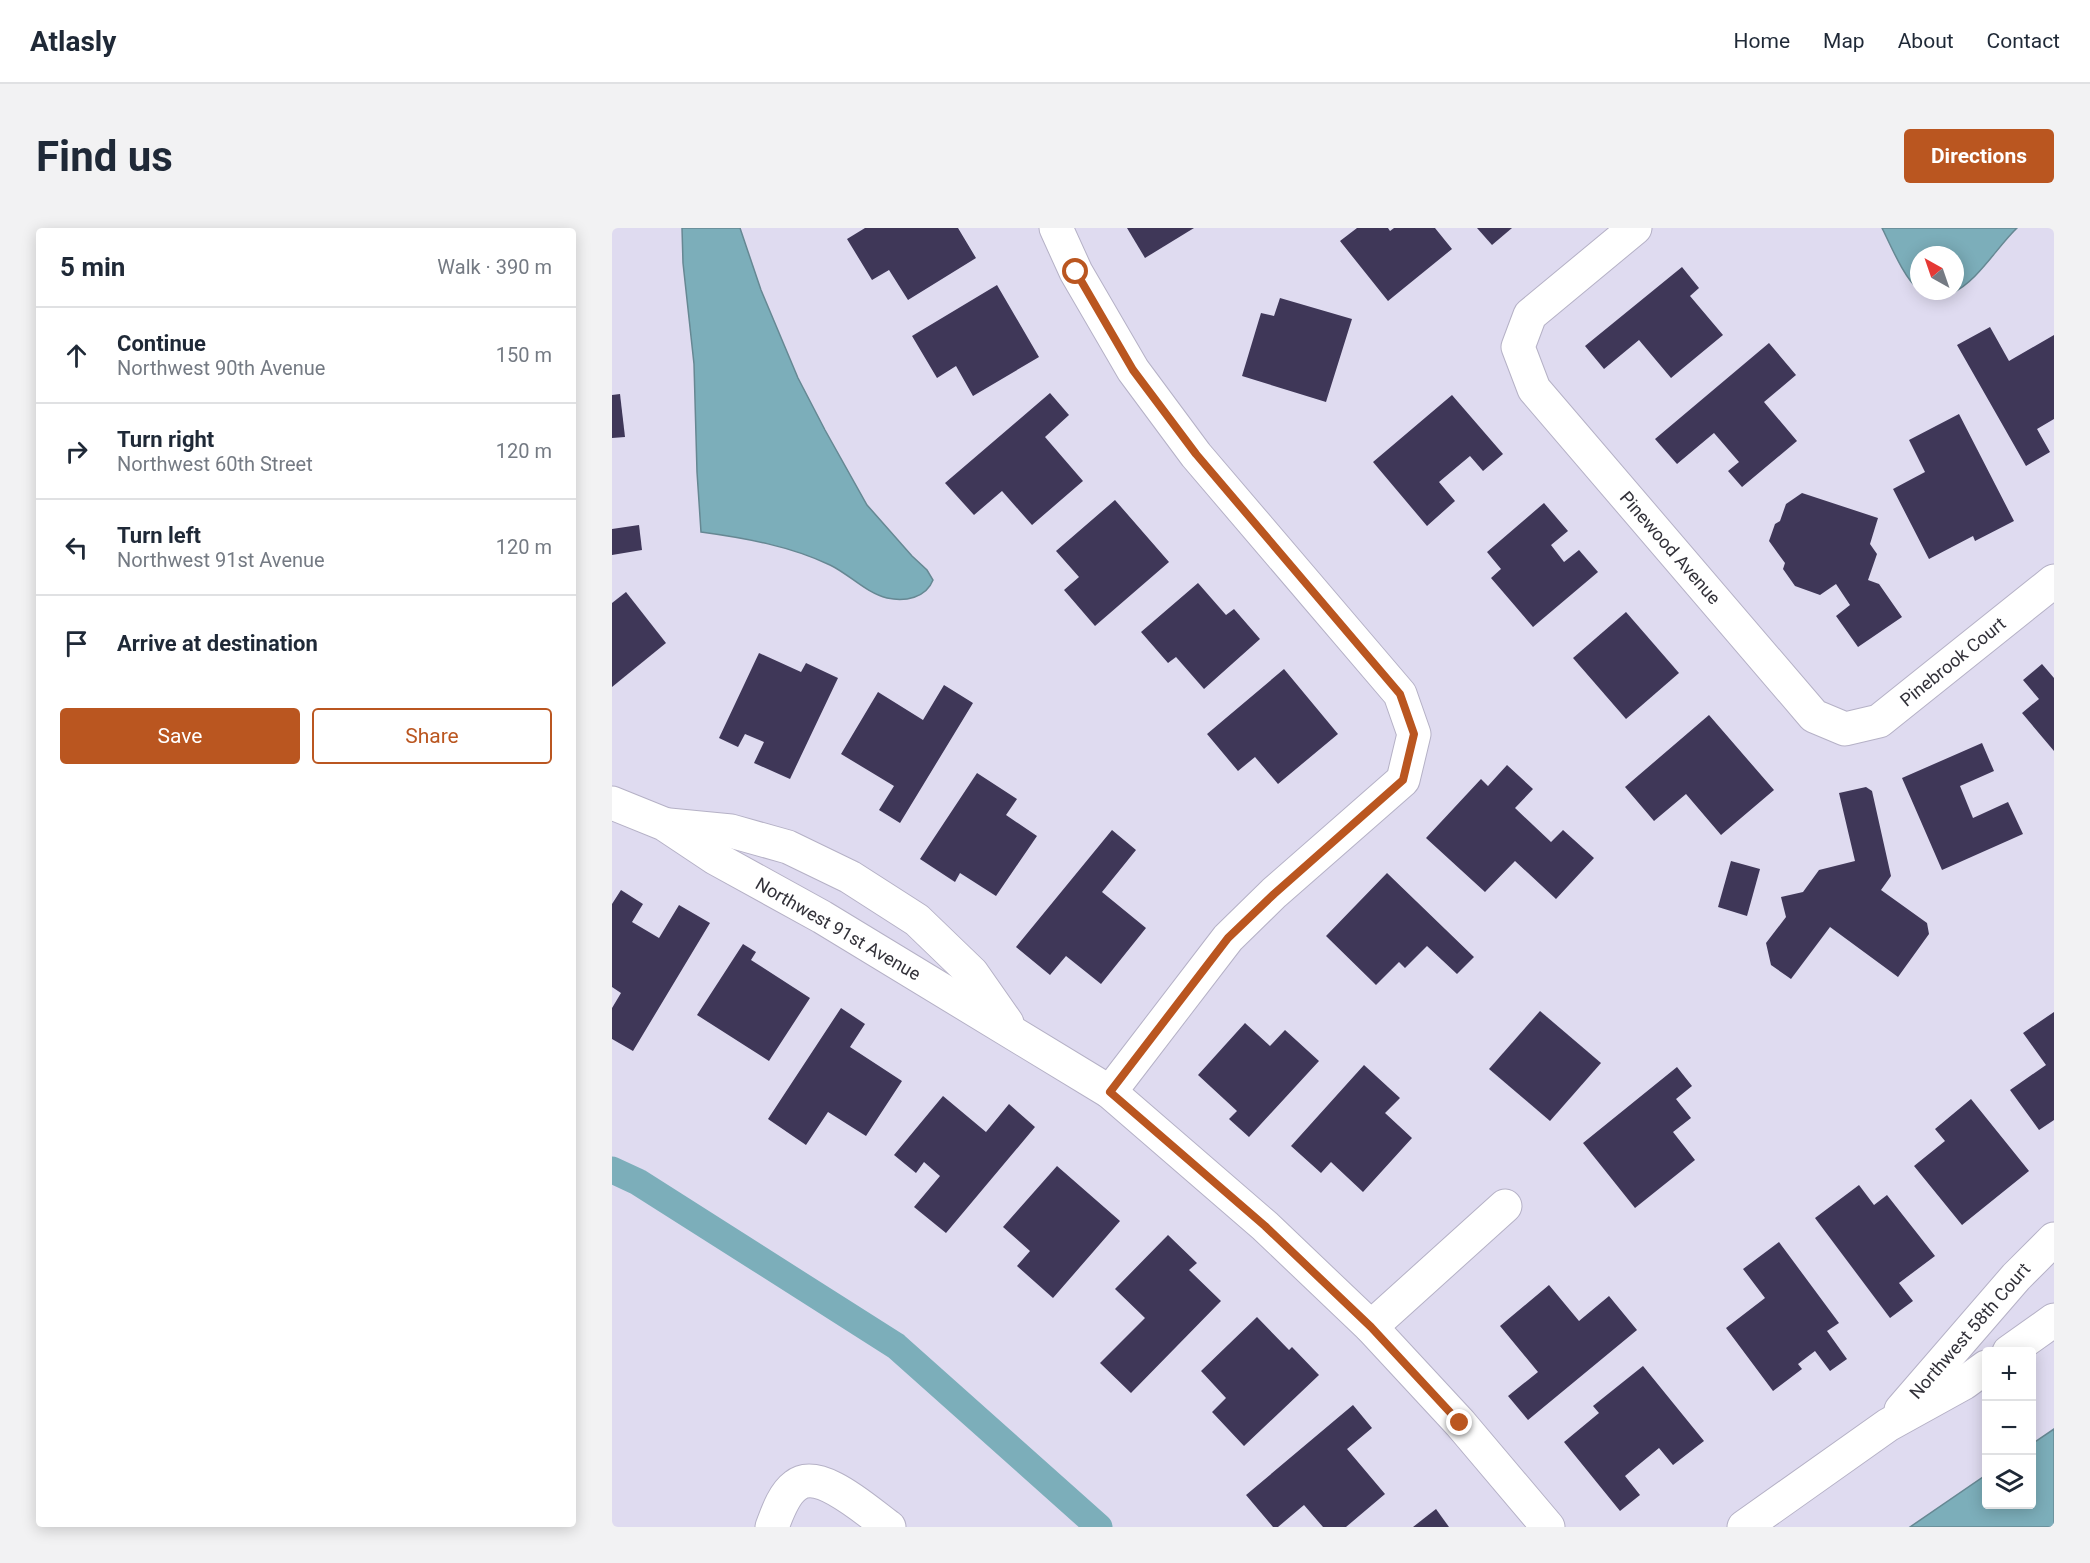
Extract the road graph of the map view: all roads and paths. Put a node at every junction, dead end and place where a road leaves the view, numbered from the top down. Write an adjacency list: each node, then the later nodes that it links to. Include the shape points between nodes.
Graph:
1 (1056, 228): 8 (street, via 1076,272 1133,370 1196,454 1400,694 1414,734 1403,780 1228,938)
2 (1635, 228): 4 (street, Pinewood Avenue, via 1530,315 1518,347 1534,388 1814,716)
3 (2054, 581): 4 (street, Pinebrook Court, via 1880,721)
4 (1845, 729)
5 (612, 803): 6 (street, Northwest 91st Avenue)
6 (664, 824): 7 (street, Northwest 91st Avenue, via 715,858 822,917); 7 (street, Northwest 91st Avenue, via 731,831 788,847 850,877 917,920 972,973)
7 (1013, 1032): 8 (street, Northwest 91st Avenue)
8 (1110, 1092): 12 (street, Northwest 91st Avenue, via 1265,1226)
9 (1505, 1206): 12 (street)
10 (2054, 1239): 15 (street, Northwest 58th Court, via 2016,1277)
11 (2054, 1320): 13 (street)
12 (1371, 1327): 18 (street, Northwest 91st Avenue, via 1460,1423)
13 (2016, 1347)
14 (1982, 1370): 15 (street, Northwest 58th Court)
15 (1888, 1425): 19 (street, Northwest 58th Court)
16 (874, 1522): 17 (street, via 831,1486 810,1480 795,1485 782,1502)
17 (772, 1527)
18 (1548, 1527)
19 (1744, 1527)

